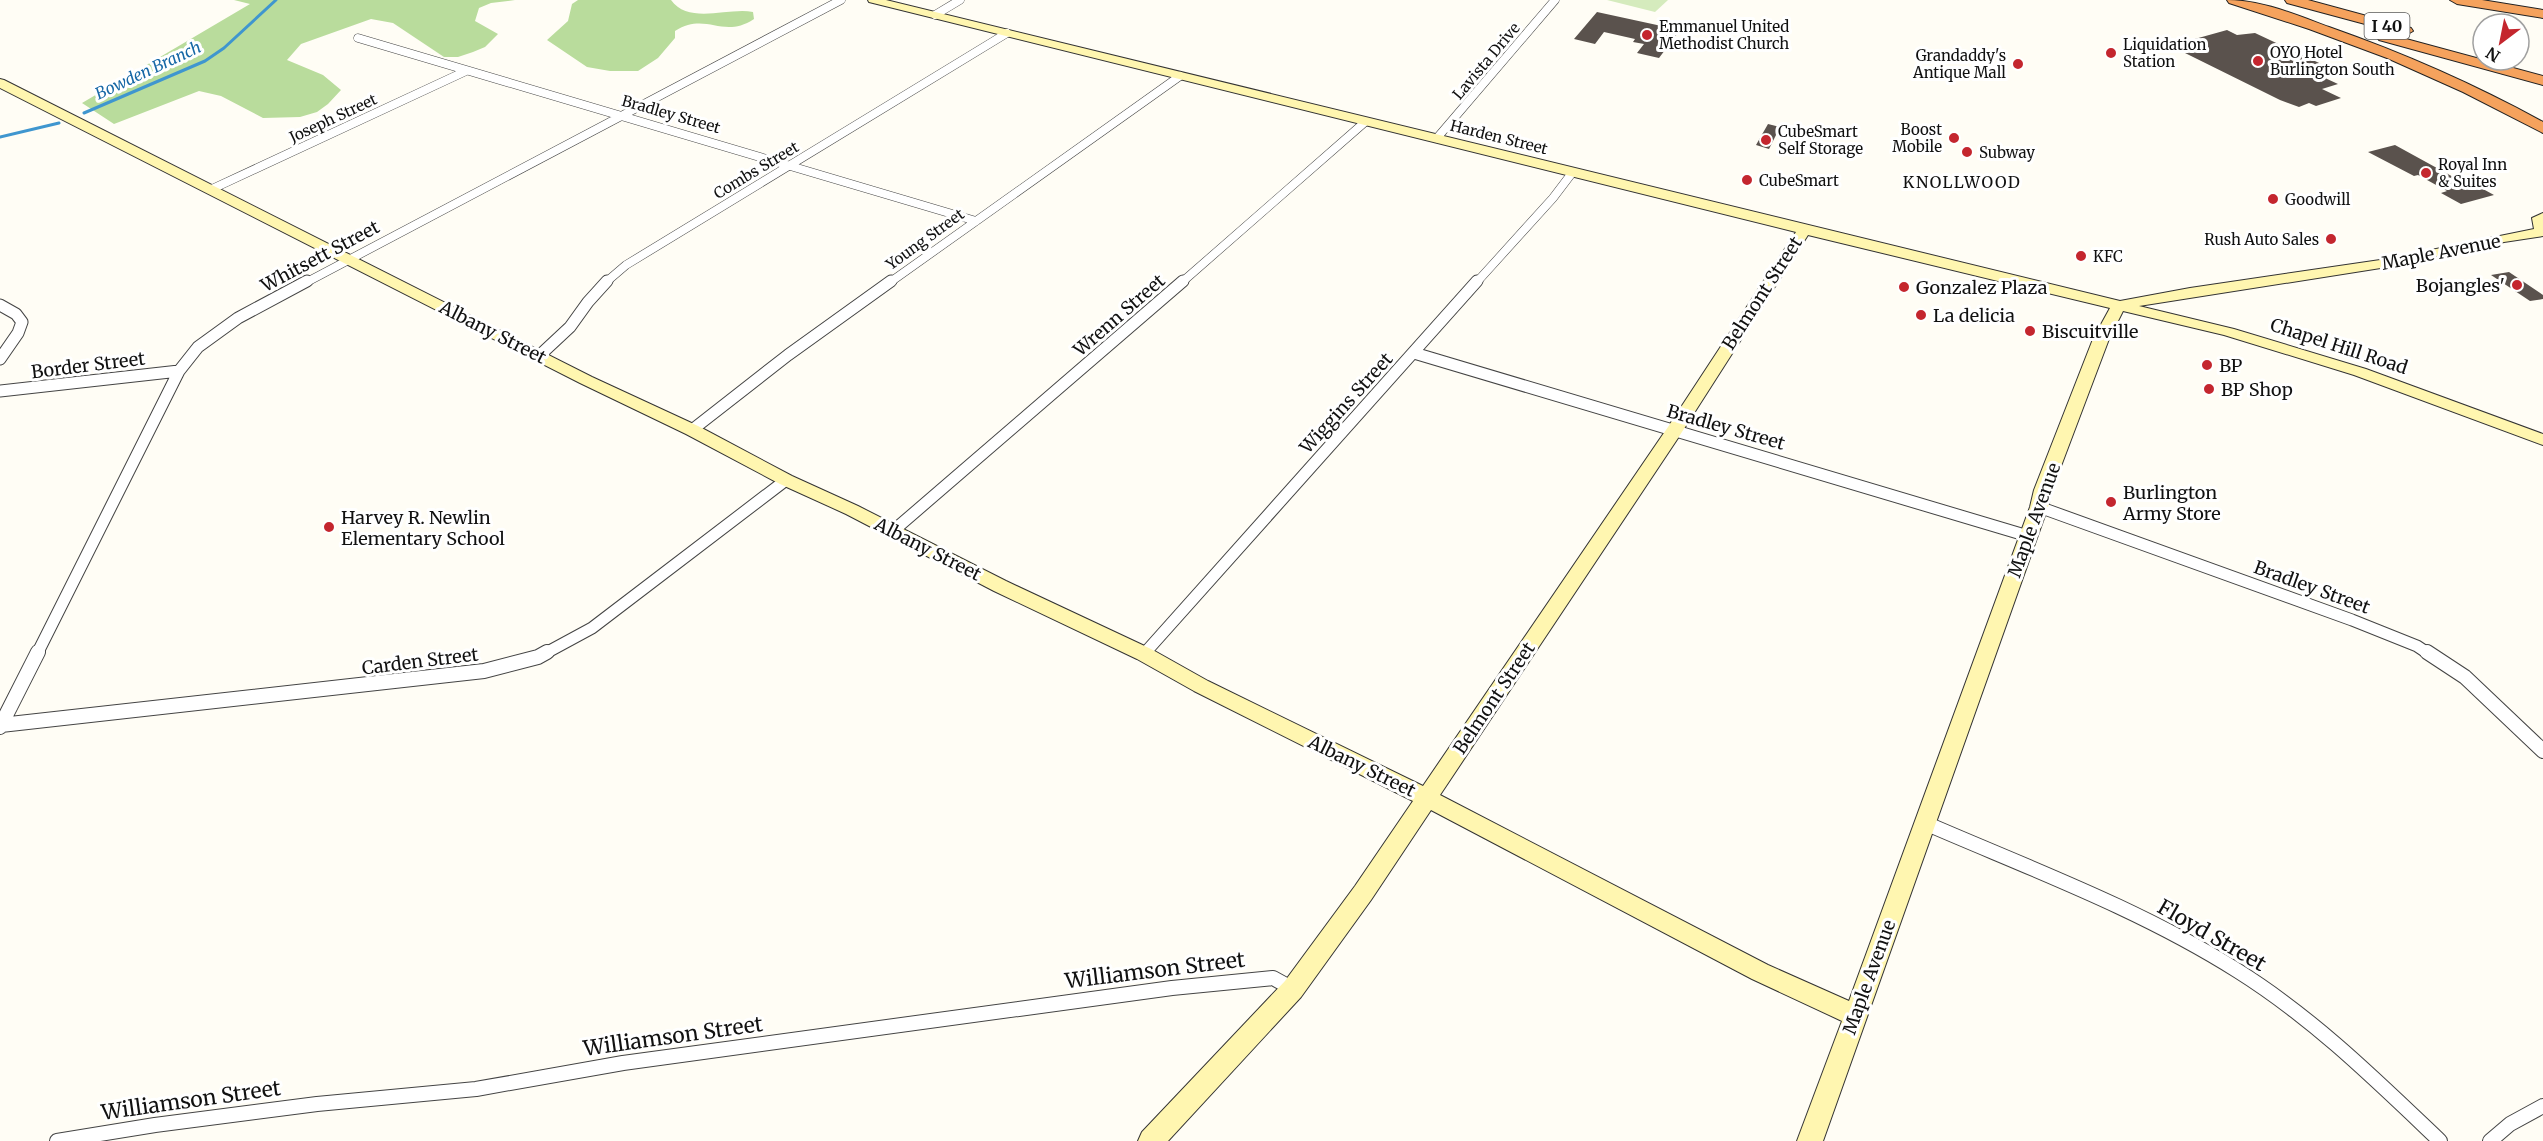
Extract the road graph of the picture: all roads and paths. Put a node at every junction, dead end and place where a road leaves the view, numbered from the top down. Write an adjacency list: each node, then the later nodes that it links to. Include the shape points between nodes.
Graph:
1 (841, 0): 18 (street, Whitsett Street)
2 (873, 0): 10 (main road, Harden Street)
3 (960, 0): 10 (street)
4 (1555, 0): 21 (street, Lavista Drive)
5 (2234, 0): 20 (highway, via 2330,30 2409,61)
6 (2247, 0): 16 (highway, I 40)
7 (2292, 0): 13 (highway, I 40)
8 (2457, 0): 9 (highway)
9 (2543, 14)
10 (935, 15): 11 (main road, Harden Street)
11 (1007, 33): 15 (main road, Harden Street); 22 (street, Combs Street)
12 (358, 38): 14 (street, Bradley Street)
13 (2471, 49)
14 (466, 71): 18 (street, Bradley Street); 24 (street, Joseph Street)
15 (1180, 76): 19 (main road, Harden Street); 26 (street, Young Street)
16 (2543, 81)
17 (0, 83): 24 (main road, Albany Street)
18 (621, 116): 22 (street, Bradley Street); 29 (street, Whitsett Street)
19 (1365, 122): 21 (main road, Harden Street); 42 (street, Wrenn Street)
20 (2543, 128)
21 (1437, 138): 23 (main road, Harden Street)
22 (789, 166): 26 (street, Bradley Street); 33 (street, Combs Street, via 626,265)
23 (1572, 173): 27 (main road, Harden Street); 32 (street, Wiggins Street)
24 (212, 189): 29 (main road, Albany Street)
25 (2543, 217): 28 (main road, Maple Avenue, via 2539,218)
26 (975, 220): 37 (street, Young Street, via 788,355)
27 (1804, 230): 31 (main road, Harden Street); 38 (main road, Belmont Street)
28 (2542, 232): 31 (main road, Maple Avenue, via 2388,263)
29 (349, 259): 33 (main road, Albany Street); 35 (street, Whitsett Street, via 221,329 198,347)
30 (0, 305): 34 (street, via 22,322)
31 (2118, 306): 39 (main road, Chapel Hill Road, via 2298,352); 41 (main road, Maple Avenue, via 2101,339)
32 (1414, 353): 38 (street, Bradley Street); 44 (street, Wiggins Street)
33 (540, 356): 37 (main road, Albany Street)
34 (0, 359)
35 (179, 370): 36 (street, Border Street); 45 (street, Whitsett Street)
36 (0, 392)
37 (692, 430): 40 (main road, Albany Street)
38 (1674, 431): 43 (street, Bradley Street); 47 (main road, Belmont Street)
39 (2543, 440)
40 (786, 480): 42 (main road, Albany Street); 45 (street, Carden Street, via 592,628 563,645 511,665 484,672)
41 (2039, 507): 43 (main road, Maple Avenue); 46 (street, Bradley Street, via 2417,646 2464,677)
42 (893, 531): 44 (main road, Albany Street)
43 (2028, 536): 48 (main road, Maple Avenue)
44 (1144, 654): 47 (main road, Albany Street)
45 (0, 726)
46 (2543, 751)
47 (1427, 798): 49 (main road, Belmont Street); 50 (main road, Albany Street, via 1760,972)
48 (1925, 823): 50 (main road, Maple Avenue); 55 (street, Floyd Street, via 2145,920 2239,972 2332,1041)
49 (1293, 989): 52 (street, Williamson Street, via 1273,978 1172,988 622,1063 476,1089 317,1104); 53 (main road, Belmont Street)
50 (1855, 1016): 54 (main road, Maple Avenue)
51 (2543, 1106): 56 (street, via 2510,1124)
52 (57, 1141)
53 (1151, 1141)
54 (1810, 1141)
55 (2440, 1141)
56 (2490, 1141)

